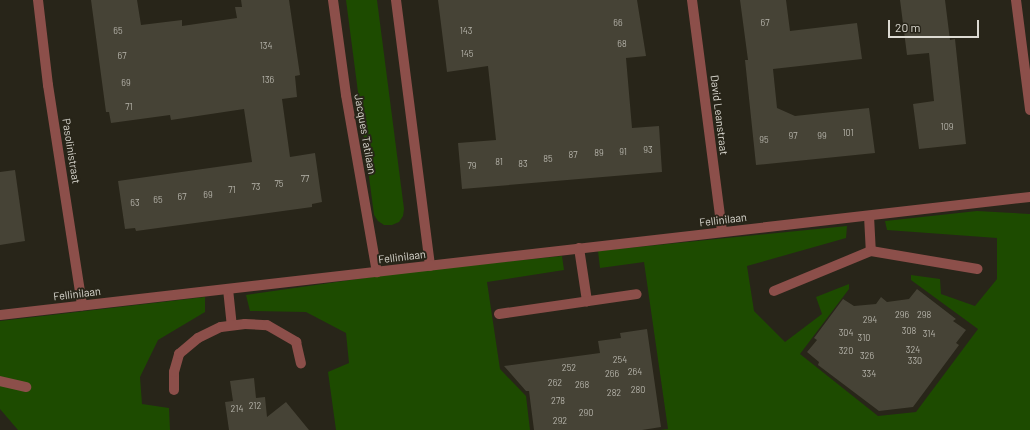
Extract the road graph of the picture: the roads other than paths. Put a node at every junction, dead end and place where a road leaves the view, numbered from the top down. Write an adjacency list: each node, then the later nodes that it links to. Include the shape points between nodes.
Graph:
1 (38, 0): 19 (street, Pasolinistraat, via 48,85)
2 (333, 0): 14 (street, Jacques Tatilaan, via 346,95)
3 (396, 0): 12 (street)
4 (692, 0): 9 (street, David Leanstraat)
5 (1016, 0): 6 (street)
6 (1030, 110)
7 (1030, 197): 8 (street, Fellinilaan)
8 (869, 216): 9 (street, Fellinilaan); 11 (street)
9 (722, 232): 10 (street, Fellinilaan)
10 (579, 248): 12 (street, Fellinilaan); 18 (street)
11 (871, 251): 13 (street); 16 (street)
12 (430, 266): 14 (street, Fellinilaan)
13 (977, 269)
14 (377, 272): 15 (street, Fellinilaan)
15 (228, 289): 19 (street, Fellinilaan); 22 (street)
16 (774, 291)
17 (637, 294): 18 (street)
18 (587, 301): 20 (street)
19 (82, 305): 21 (street, Fellinilaan)
20 (499, 314)
21 (0, 315)
22 (232, 325): 23 (street, via 267,325 296,342); 26 (street, via 221,327 198,338 179,354 174,372)
23 (301, 362)
24 (0, 381): 25 (street)
25 (26, 387)
26 (174, 390)

